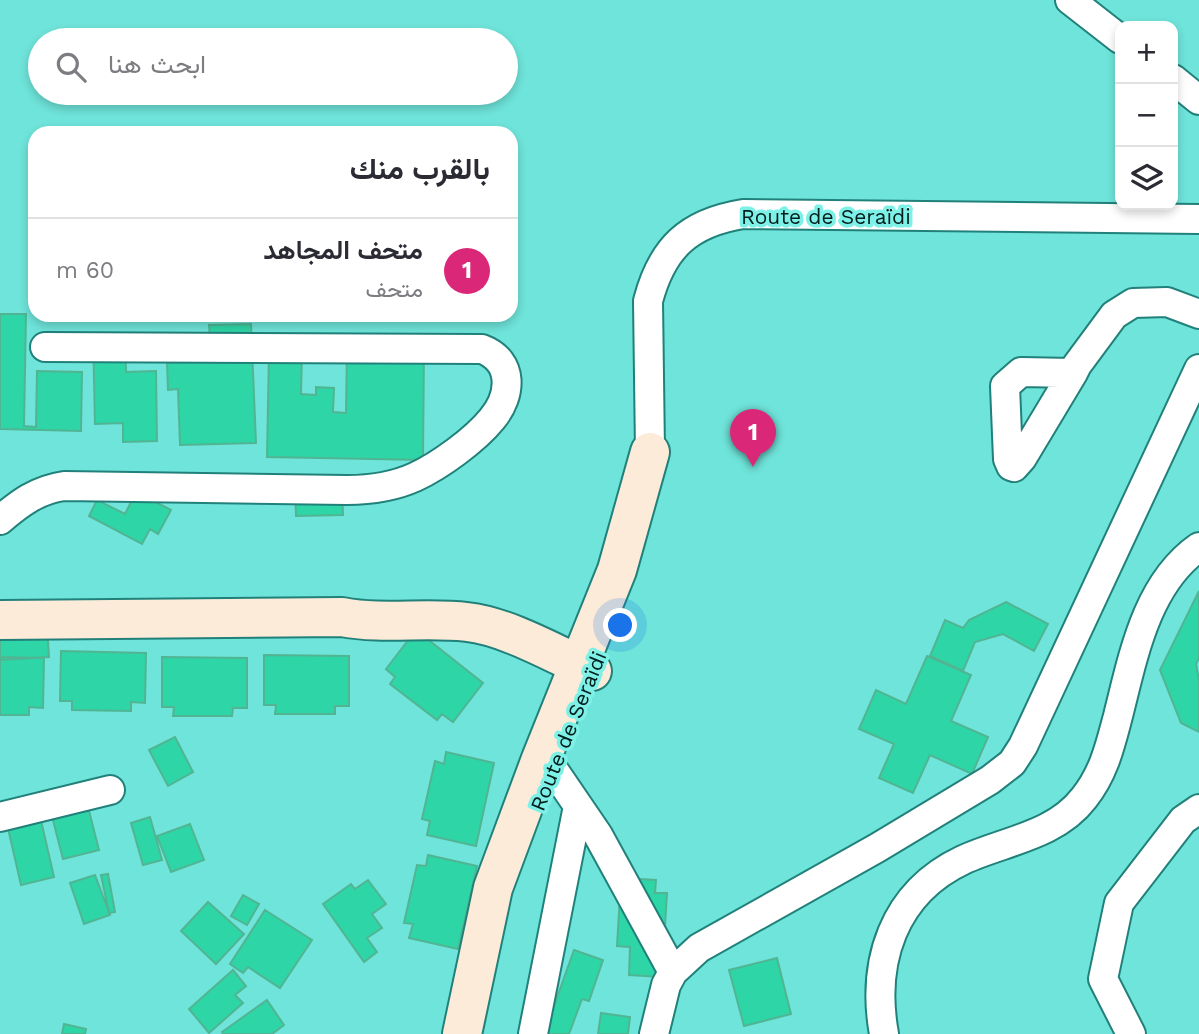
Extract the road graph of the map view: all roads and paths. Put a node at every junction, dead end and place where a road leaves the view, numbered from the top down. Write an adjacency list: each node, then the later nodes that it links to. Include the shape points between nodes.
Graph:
1 (1070, 0): 2 (street)
2 (1115, 35)
3 (1178, 83): 4 (street)
4 (1199, 100)
5 (1199, 219): 10 (street, Route de Seraïdi, via 743,214 709,222 680,240 665,258 648,301)
6 (1199, 314): 9 (street, via 1167,302 1133,303 1114,314)
7 (45, 347): 11 (street, via 482,349 503,364 508,380 497,412 482,429 430,469 397,484 347,490 64,486 38,492)
8 (1199, 369): 21 (street, via 1013,763 877,848 699,948)
9 (1073, 373)
10 (650, 452): 14 (main road, Route de Seraïdi, via 641,543)
11 (0, 520)
12 (1199, 547): 25 (street, via 1164,582 1137,641 1106,761 1082,802 1043,830 963,860 938,875 899,917 881,972 879,1006)
13 (0, 620): 14 (main road, via 342,617 370,610 462,607 499,614)
14 (589, 660): 15 (main road, Route de Seraïdi); 20 (main road, Route de Seraïdi, via 541,759 493,888)
15 (553, 769): 17 (street); 20 (main road, Route de Seraïdi, via 503,893)
16 (110, 790): 19 (street)
17 (579, 806): 21 (street); 23 (street)
18 (1199, 809): 26 (street, via 1183,820 1119,904 1103,979)
19 (0, 817)
20 (485, 923): 22 (main road, Route de Seraïdi)
21 (673, 972): 24 (street)
22 (462, 1034)
23 (533, 1034)
24 (654, 1034)
25 (884, 1034)
26 (1131, 1034)

